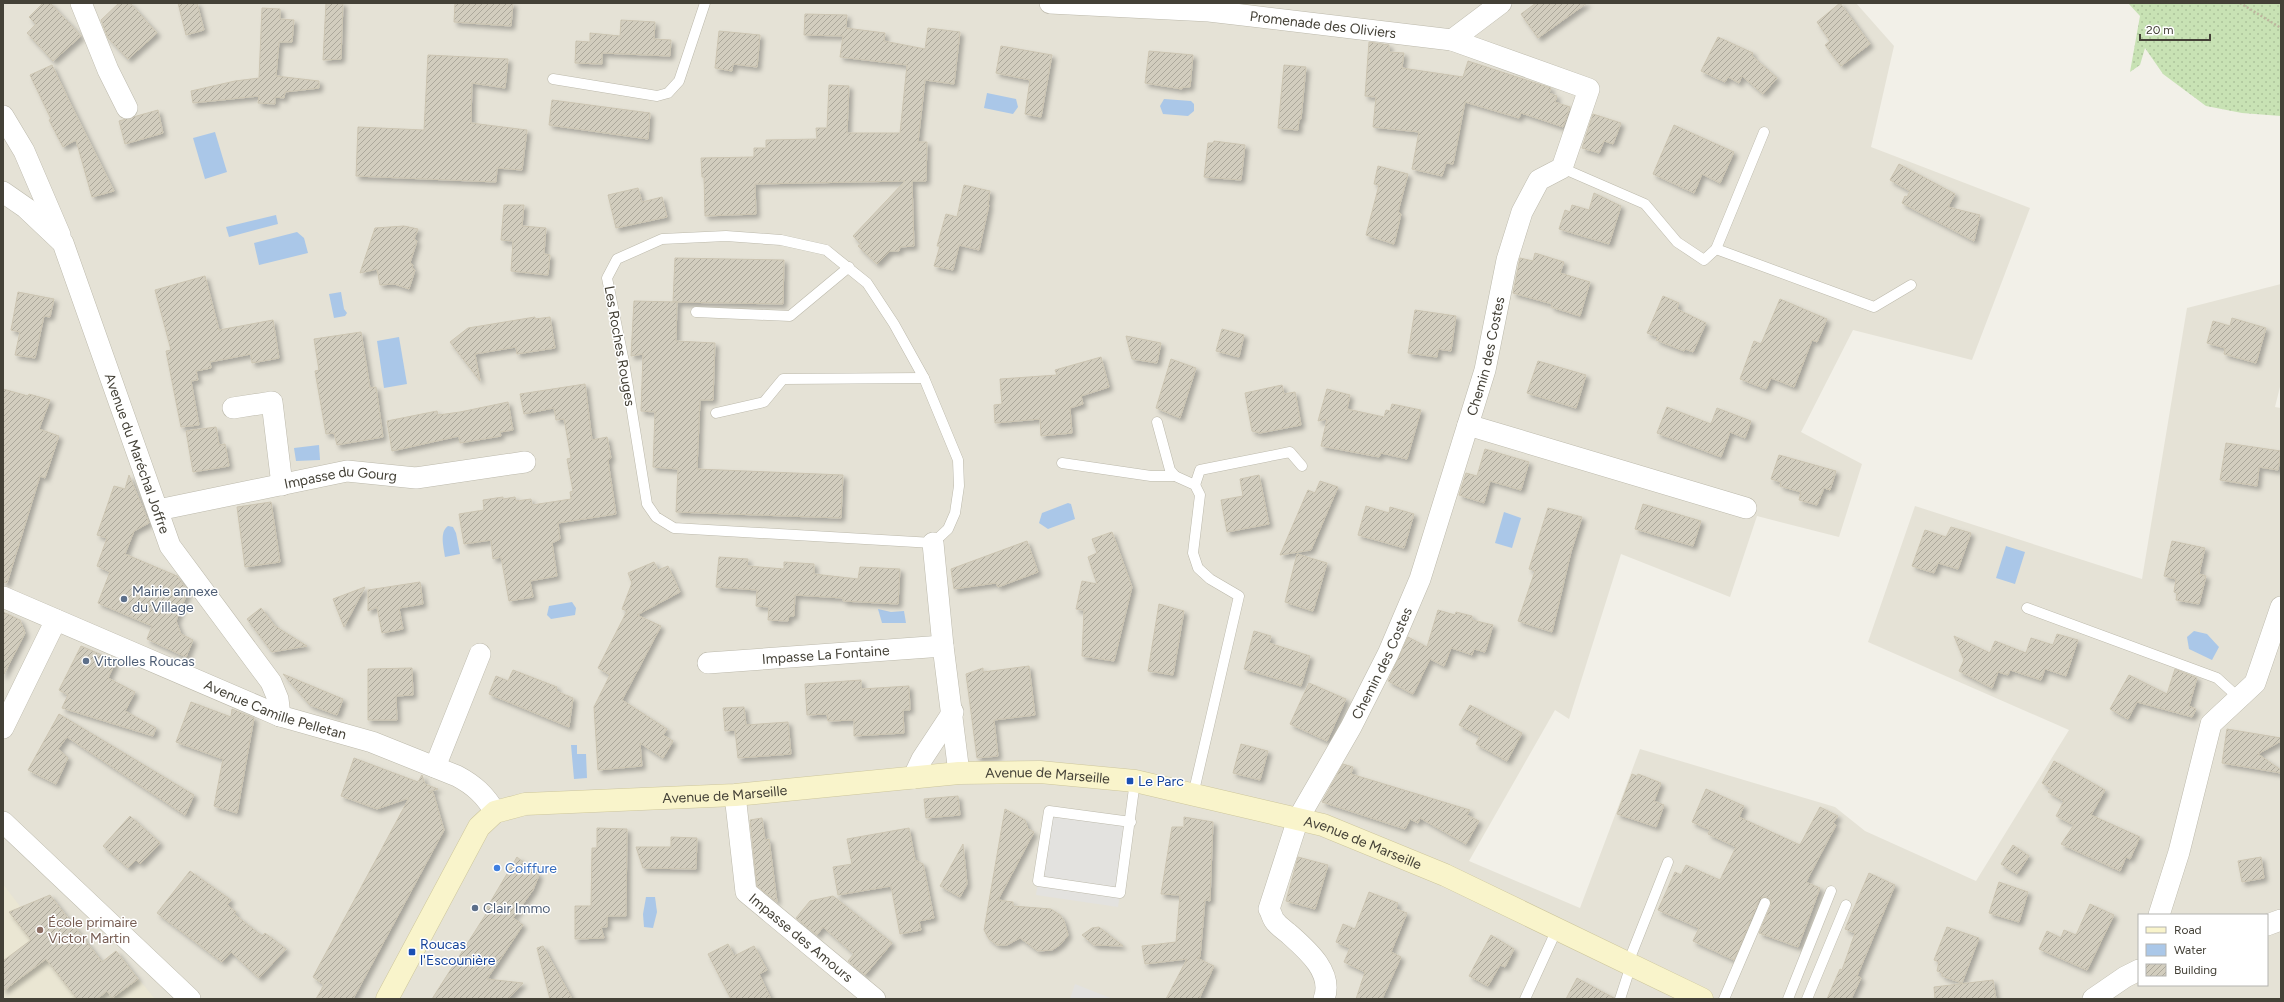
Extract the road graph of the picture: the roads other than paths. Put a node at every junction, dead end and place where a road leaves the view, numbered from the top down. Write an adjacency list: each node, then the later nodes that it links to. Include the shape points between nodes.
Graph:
1 (81, 3): 7 (street, via 108,70)
2 (705, 3): 6 (lane, via 679,81 668,93 657,96)
3 (1050, 3): 5 (street, Promenade des Oliviers, via 1209,11)
4 (1501, 3): 5 (street)
5 (1452, 40): 10 (street, via 1589,88)
6 (553, 79)
7 (127, 108)
8 (3, 116): 12 (street, via 24,151)
9 (1764, 132): 13 (lane)
10 (1562, 168): 13 (lane, via 1645,204 1677,242 1704,260); 21 (street, Chemin des Costes, via 1539,180 1522,212 1507,260 1485,370)
11 (3, 192): 12 (street, Avenue du Maréchal Joffre, via 26,208)
12 (63, 243): 29 (street, Avenue du Maréchal Joffre)
13 (1716, 249): 15 (lane, via 1874,307)
14 (849, 267): 16 (lane, via 790,316); 17 (lane, Les Roches Rouges, via 871,289); 30 (lane, Les Roches Rouges, via 826,250 781,240 726,236 662,239 617,259 607,278 624,362 647,504 656,517 674,528)
15 (1911, 285)
16 (696, 312)
17 (924, 378): 19 (lane, via 783,379 764,402); 30 (lane, Les Roches Rouges, via 958,460 959,486 955,513 948,529)
18 (233, 408): 26 (street, via 272,402)
19 (716, 413)
20 (1157, 422): 25 (lane, via 1170,470)
21 (1468, 425): 28 (street); 49 (street, Chemin des Costes, via 1420,579 1388,654 1351,727)
22 (525, 462): 26 (street, Impasse du Gourg, via 416,478 348,471)
23 (1062, 463): 25 (lane, via 1151,476)
24 (1302, 466): 27 (lane, via 1290,452 1200,470)
25 (1175, 476): 27 (lane)
26 (282, 485): 29 (street, Impasse du Gourg)
27 (1195, 486): 47 (lane, via 1200,495 1193,553 1198,568 1210,580 1239,596)
28 (1746, 508)
29 (158, 510): 40 (street, Avenue du Maréchal Joffre, via 170,546 270,682 278,699)
30 (933, 543): 35 (street)
31 (3, 597): 34 (street, Avenue Camille Pelletan)
32 (2281, 607): 38 (street, via 2255,683)
33 (2027, 608): 38 (lane, via 2217,678)
34 (56, 620): 40 (street, Avenue Camille Pelletan); 41 (street)
35 (943, 646): 37 (street, Impasse La Fontaine); 39 (street)
36 (480, 654): 42 (street)
37 (708, 663)
38 (2239, 698): 56 (street, via 2211,724 2180,852)
39 (952, 712): 43 (street); 44 (street)
40 (280, 716): 42 (street, Avenue Camille Pelletan, via 372,742)
41 (3, 728)
42 (435, 767): 48 (street, Avenue Camille Pelletan, via 470,783 486,797)
43 (959, 773): 44 (street, Avenue de Marseille); 45 (street, Avenue de Marseille, via 1040,772)
44 (913, 778): 46 (street, Avenue de Marseille)
45 (1135, 781): 47 (street, Avenue de Marseille); 51 (lane)
46 (735, 795): 48 (street, Avenue de Marseille, via 525,804); 64 (street, Impasse des Amours, via 746,892)
47 (1193, 795): 49 (street, Avenue de Marseille)
48 (495, 812): 63 (street, via 479,827)
49 (1298, 819): 59 (street, Avenue de Marseille, via 1323,825 1445,875); 65 (street, Chemin des Costes, via 1269,909 1274,921 1304,948 1327,980)
50 (3, 822): 62 (street)
51 (1131, 822): 51 (lane, via 1120,893 1038,881 1049,811)
52 (1668, 862): 60 (lane)
53 (1832, 891): 70 (lane)
54 (1765, 903): 69 (lane)
55 (1846, 905): 71 (lane)
56 (2159, 914)
57 (2281, 920): 58 (street)
58 (2268, 925)
59 (1557, 929): 60 (street, Avenue de Marseille); 66 (lane)
60 (1630, 964): 67 (lane); 68 (street, Avenue de Marseille)
61 (2138, 970): 72 (street, via 2125,976)
62 (179, 996)
63 (387, 999)
64 (875, 999)
65 (1324, 999)
66 (1525, 999)
67 (1620, 999)
68 (1702, 999)
69 (1724, 999)
70 (1788, 999)
71 (1807, 999)
72 (2093, 999)

